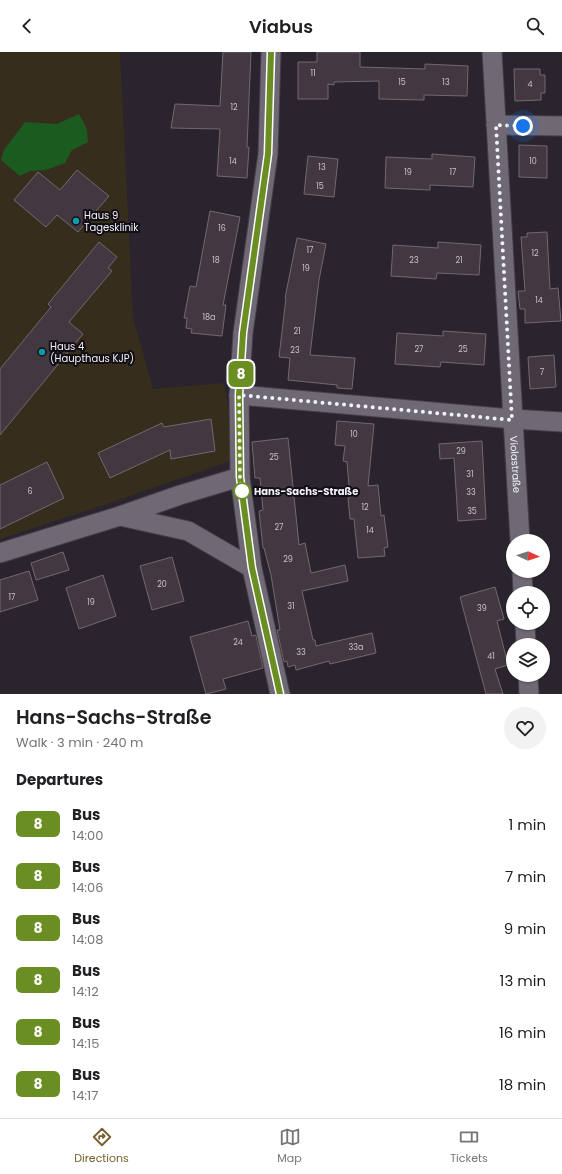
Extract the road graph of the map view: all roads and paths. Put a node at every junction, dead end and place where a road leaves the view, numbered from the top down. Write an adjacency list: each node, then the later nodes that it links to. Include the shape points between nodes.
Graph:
1 (271, 52): 5 (street, via 268,154 243,333)
2 (492, 52): 3 (street, Violastraße)
3 (496, 125): 4 (street); 6 (street, Violastraße)
4 (562, 126)
5 (239, 395): 6 (street); 8 (street)
6 (512, 420): 7 (street); 10 (street, Violastraße)
7 (562, 422)
8 (240, 477): 9 (street); 12 (street)
9 (120, 516): 11 (street); 12 (street, via 188,531)
10 (520, 534)
11 (0, 552)
12 (252, 568): 14 (street)
13 (528, 682): 15 (street)
14 (280, 694)
15 (529, 694)

